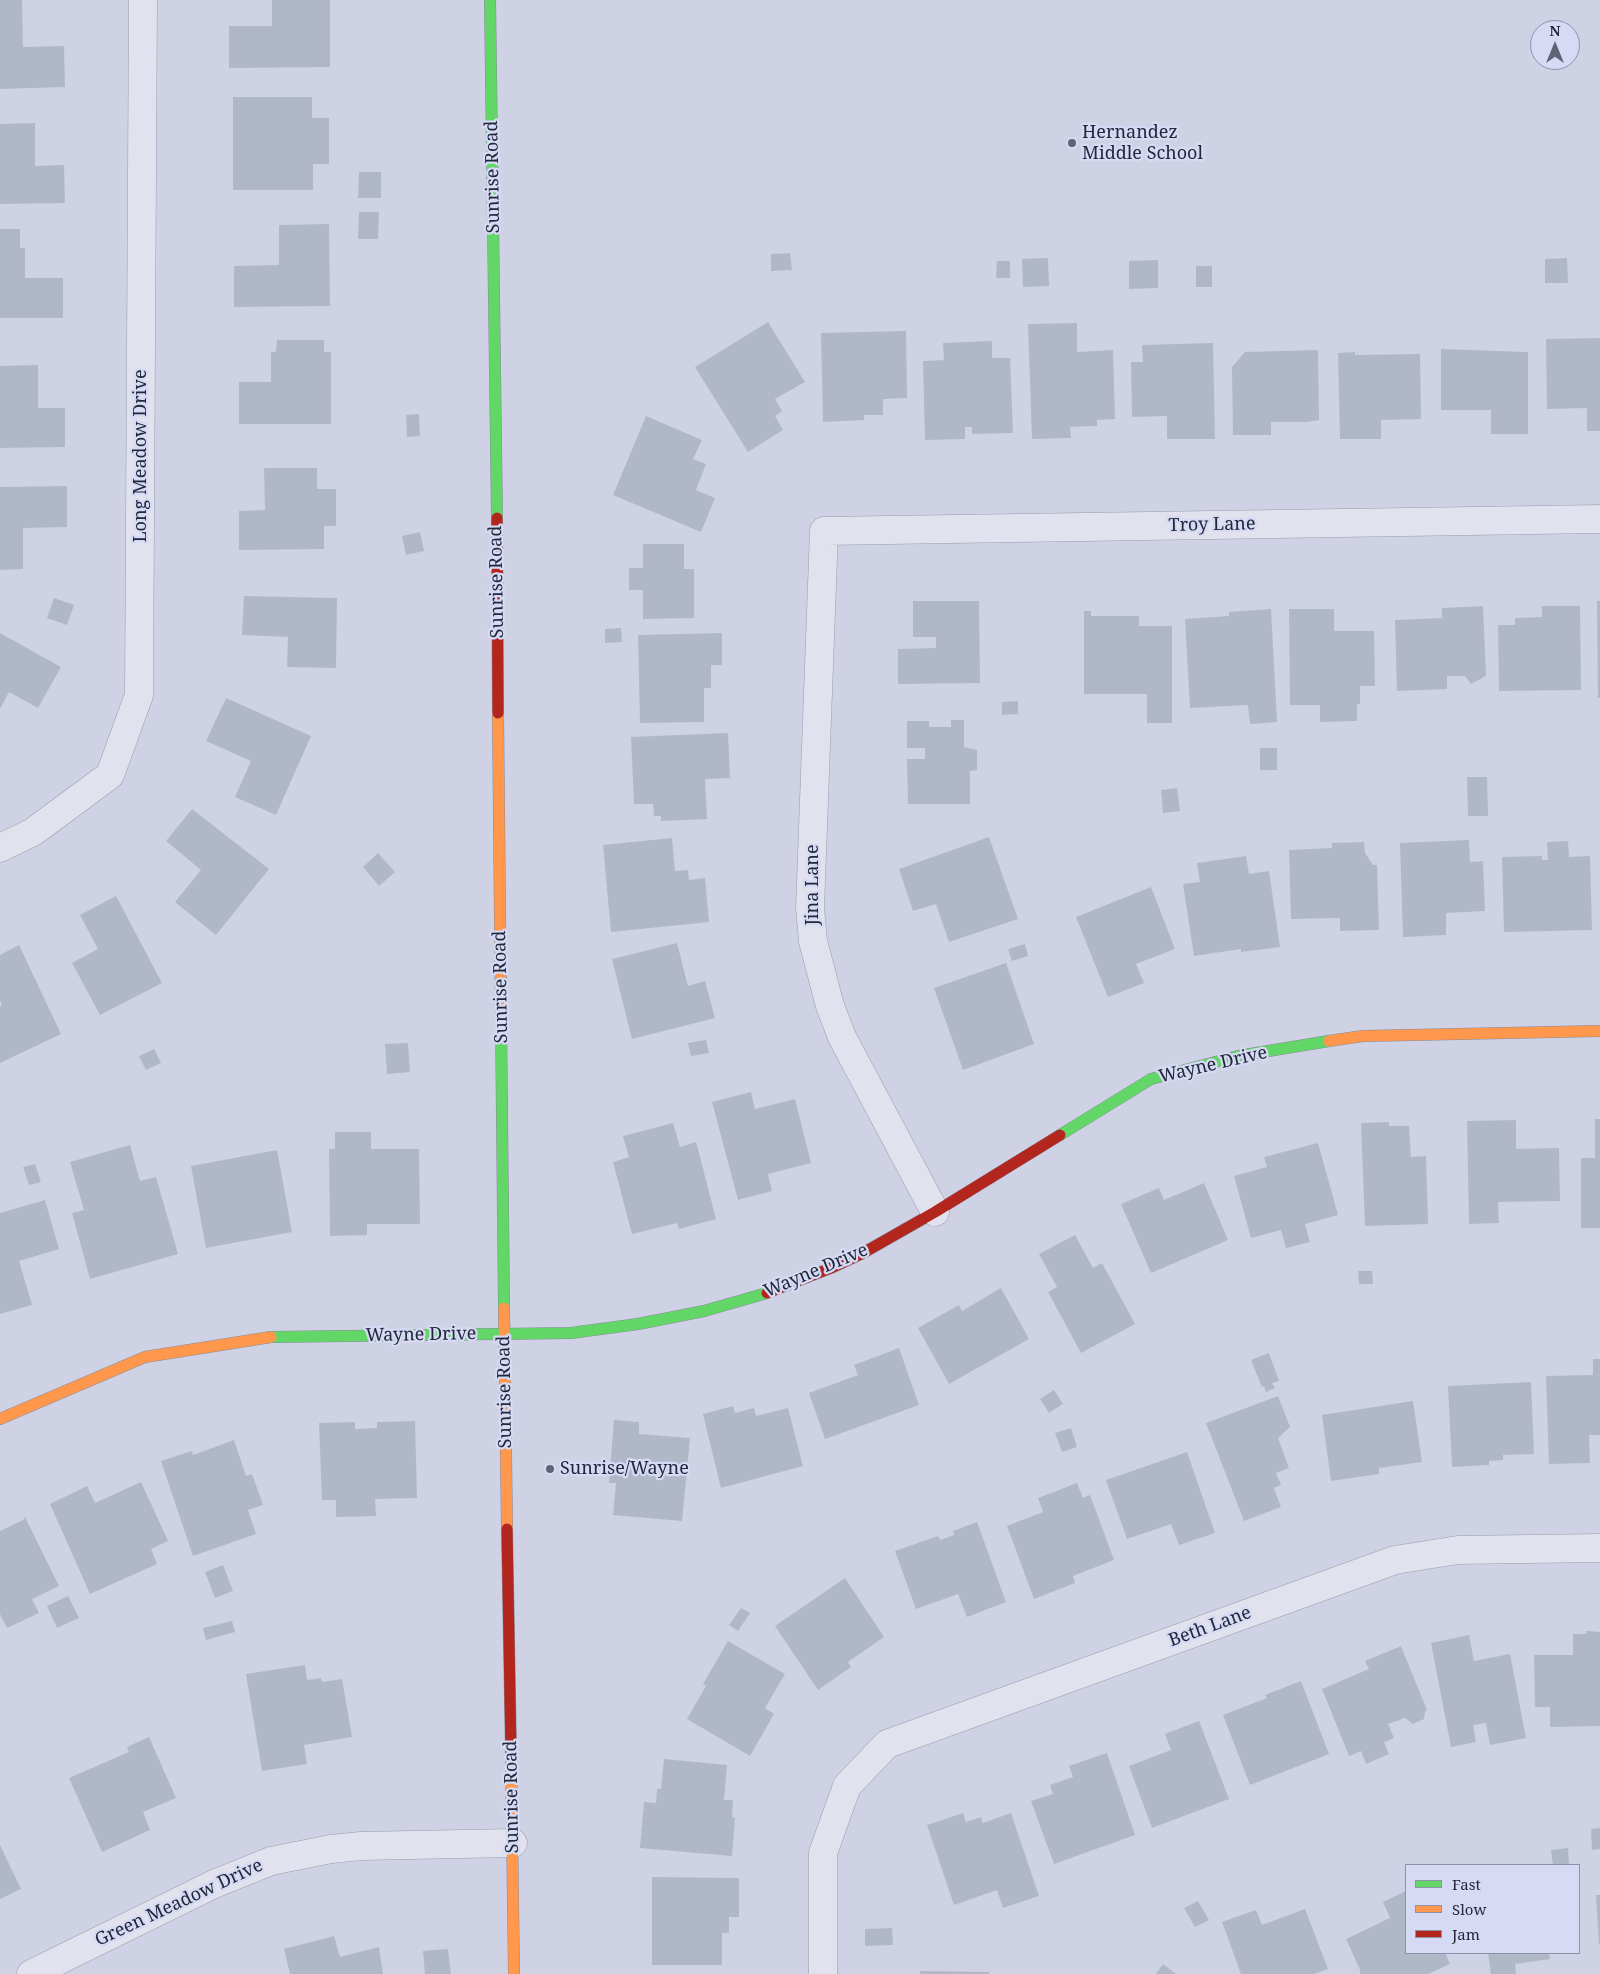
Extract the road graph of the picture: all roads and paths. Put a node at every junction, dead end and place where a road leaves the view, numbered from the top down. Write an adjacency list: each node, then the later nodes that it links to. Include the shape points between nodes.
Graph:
1 (143, 0): 5 (street, Long Meadow Drive, via 139,694 110,775 33,832)
2 (490, 0): 8 (main road, Sunrise Road)
3 (1600, 519): 4 (street, Troy Lane)
4 (824, 531): 7 (street, Jina Lane, via 810,908 813,941 830,1006 842,1037)
5 (0, 848)
6 (1600, 1031): 7 (main road, Wayne Drive, via 1363,1036 1238,1056 1151,1079)
7 (935, 1212): 8 (main road, Wayne Drive, via 831,1268 769,1292 704,1311 571,1333)
8 (504, 1334): 9 (main road, Wayne Drive, via 265,1337 145,1357); 11 (main road, Sunrise Road)
9 (0, 1419)
10 (1600, 1548): 14 (street, Beth Lane, via 1458,1550 1395,1560 887,1744 847,1786 823,1854)
11 (513, 1843): 12 (street, Green Meadow Drive, via 361,1846 271,1861 214,1884); 13 (main road, Sunrise Road)
12 (31, 1974)
13 (514, 1974)
14 (823, 1974)

